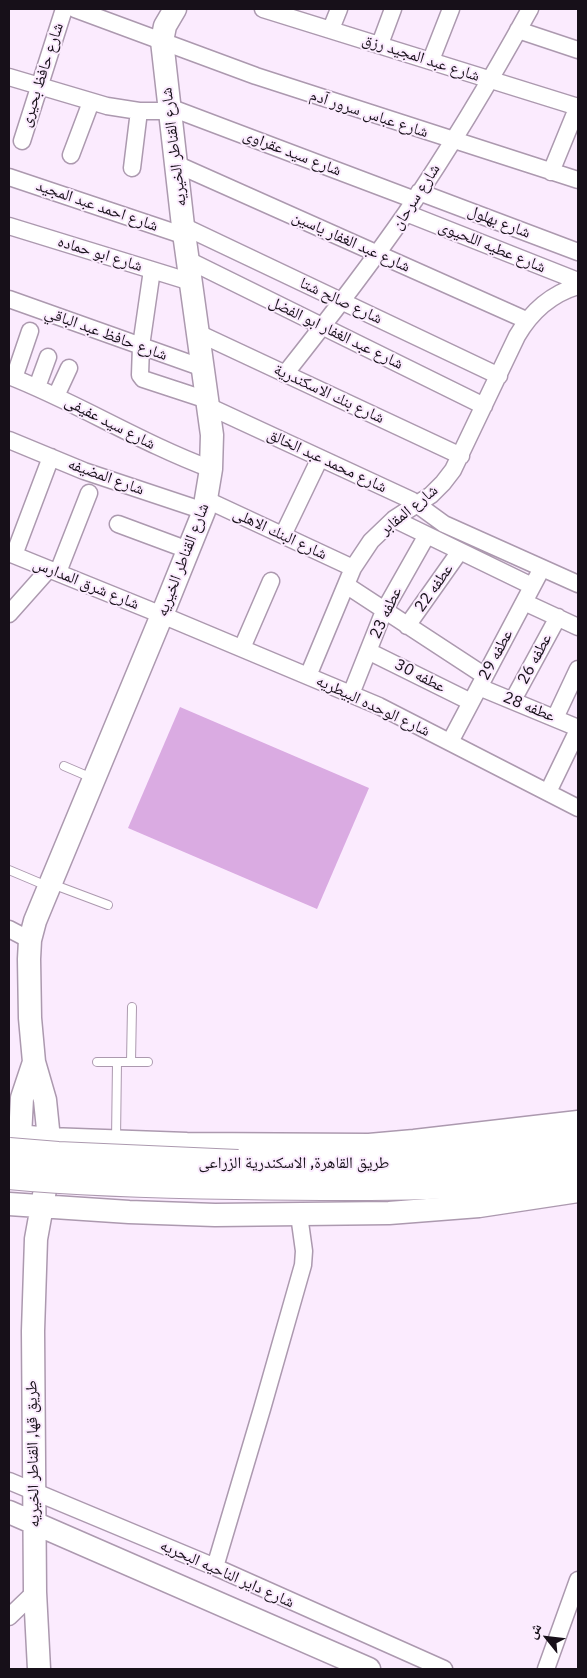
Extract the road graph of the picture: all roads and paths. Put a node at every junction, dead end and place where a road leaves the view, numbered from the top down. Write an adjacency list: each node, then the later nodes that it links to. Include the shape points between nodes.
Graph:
1 (64, 9): 17 (street, شارع حافظ بحيرى)
2 (75, 9): 11 (street, شارع عباس سرور آدم)
3 (175, 9): 11 (main road, شارع القناطر الخيريه, via 165,26)
4 (339, 9): 9 (street)
5 (393, 9): 12 (street)
6 (451, 9): 14 (street)
7 (530, 9): 10 (street, شارع سرحان)
8 (271, 10): 9 (street, شارع عبد المجيد رزق)
9 (332, 29): 12 (street, شارع عبد المجيد رزق)
10 (518, 30): 13 (street); 16 (street, شارع سرحان)
11 (162, 41): 20 (main road, شارع القناطر الخيريه); 23 (street, شارع عباس سرور آدم)
12 (380, 44): 14 (street, شارع عبد المجيد رزق)
13 (578, 50)
14 (431, 60): 16 (street, شارع عبد المجيد رزق)
15 (9, 78): 17 (street)
16 (490, 80): 19 (street, شارع عبد المجيد رزق); 23 (street, شارع سرحان)
17 (38, 86): 18 (street); 22 (street, شارع حافظ بحيرى)
18 (91, 102): 21 (street); 24 (street)
19 (578, 106): 27 (street)
20 (169, 109): 21 (street); 25 (main road, شارع القناطر الخيريه); 30 (street, شارع سيد عقراوى)
21 (139, 111): 26 (street)
22 (22, 141)
23 (452, 141): 27 (street, شارع عباس سرور آدم); 30 (street, شارع سرحان)
24 (71, 155)
25 (176, 164): 32 (main road, شارع القناطر الخيريه); 34 (street, شارع عبد الغفار ياسين)
26 (132, 168)
27 (550, 172): 29 (street, شارع عباس سرور آدم)
28 (9, 176): 32 (street, شارع احمد عبد المجيد)
29 (578, 180)
30 (413, 202): 33 (street, شارع بهلول); 34 (street, شارع سرحان); 37 (street, شارع عطيه اللحيوى)
31 (9, 226): 36 (street, شارع ابو حماده)
32 (184, 231): 35 (main road, شارع القناطر الخيريه); 41 (street, شارع صالح شتا)
33 (578, 252)
34 (377, 254): 41 (street, شارع سرحان); 42 (street, شارع عبد الغفار ياسين)
35 (188, 260): 38 (main road, شارع القناطر الخيريه); 43 (street, شارع عبد الغفار ابو الفضل)
36 (152, 270): 38 (street, شارع ابو حماده); 46 (street)
37 (578, 281)
38 (191, 282): 45 (main road, شارع القناطر الخيريه)
39 (578, 286): 42 (street, شارع المقابر, via 553,297)
40 (9, 299): 46 (street, شارع حافظ عبد الباقي)
41 (342, 302): 43 (street, شارع سرحان); 51 (street, شارع صالح شتا)
42 (526, 320): 51 (street, شارع المقابر)
43 (323, 326): 50 (street, شارع سرحان); 56 (street, شارع عبد الغفار ابو الفضل)
44 (30, 331): 52 (street)
45 (198, 333): 49 (main road, شارع القناطر الخيريه); 50 (street, شارع بنك الاسكندرية)
46 (141, 346): 49 (street, شارع حافظ عبد الباقي); 55 (street, شارع محمد عبد الخالق, via 139,372 143,379)
47 (48, 357): 53 (street)
48 (69, 368): 54 (street)
49 (203, 368): 55 (main road, شارع القناطر الخيريه)
50 (286, 374): 58 (street, شارع بنك الاسكندرية)
51 (499, 376): 56 (street, شارع المقابر)
52 (12, 377): 53 (street, شارع سيد عفيفى)
53 (37, 387): 54 (street, شارع سيد عفيفى)
54 (56, 396): 61 (street, شارع سيد عفيفى, via 160,449)
55 (208, 403): 60 (street, شارع محمد عبد الخالق); 61 (main road, شارع القناطر الخيريه, via 212,435)
56 (484, 406): 58 (street, شارع المقابر)
57 (9, 440): 59 (street, شارع المضيفه)
58 (461, 456): 64 (street, شارع المقابر, via 443,483)
59 (51, 457): 63 (street, شارع المضيفه, via 84,471); 71 (street)
60 (320, 458): 64 (street, شارع محمد عبد الخالق); 67 (street)
61 (211, 469): 63 (main road, شارع القناطر الخيريه)
62 (89, 494): 74 (street)
63 (205, 505): 67 (street, شارع البنك الاهلى); 69 (main road, شارع القناطر الخيريه)
64 (418, 505): 65 (street, شارع المقابر); 73 (street, شارع محمد عبد الخالق, via 444,524)
65 (394, 519): 68 (street); 72 (street, شارع المقابر, via 371,541)
66 (118, 524): 69 (street)
67 (283, 535): 72 (street, شارع البنك الاهلى)
68 (426, 535): 70 (street); 80 (street, عطفه 23)
69 (188, 550): 82 (main road, شارع القناطر الخيريه)
70 (460, 551): 78 (street); 84 (street, عطفه 22)
71 (11, 554): 74 (street, شارع شرق المدارس)
72 (353, 568): 77 (street, شارع المقابر)
73 (542, 568): 76 (street, شارع محمد عبد الخالق); 78 (street, عطفه 29)
74 (54, 571): 81 (street); 82 (street, شارع شرق المدارس)
75 (271, 581): 86 (street)
76 (578, 584)
77 (346, 585): 80 (street, عطفه 28); 89 (street, شارع المقابر)
78 (532, 586): 79 (street, عطفه 29)
79 (524, 602): 83 (street); 90 (street, عطفه 29)
80 (384, 611): 84 (street, عطفه 28); 87 (street, عطفه 23)
81 (9, 614)
82 (162, 615): 86 (street, شارع الوحده البيطريه); 98 (main road, شارع القناطر الخيريه)
83 (558, 617): 85 (street); 92 (street, عطفه 26)
84 (407, 626): 90 (street, عطفه 28)
85 (578, 626)
86 (242, 648): 89 (street, شارع الوحده البيطريه)
87 (368, 650): 91 (street, عطفه 23); 93 (street, عطفه 30)
88 (578, 669): 94 (street)
89 (308, 676): 91 (street, شارع الوحده البيطريه)
90 (482, 681): 92 (street, عطفه 28); 93 (street, عطفه 29)
91 (351, 694): 96 (street, شارع الوحده البيطريه)
92 (512, 700): 94 (street, عطفه 28)
93 (471, 702): 96 (street, عطفه 29)
94 (554, 718): 95 (street, عطفه 28)
95 (578, 729): 99 (street)
96 (450, 742): 99 (street, شارع الوحده البيطريه)
97 (64, 766): 98 (lane)
98 (94, 779): 102 (main road, شارع القناطر الخيريه)
99 (548, 792): 100 (street, شارع الوحده البيطريه)
100 (578, 808)
101 (9, 870): 102 (lane)
102 (50, 885): 103 (lane); 105 (main road, شارع القناطر الخيريه)
103 (108, 905)
104 (9, 930): 105 (street)
105 (30, 940): 107 (main road, شارع القناطر الخيريه, via 30,1018)
106 (132, 1007): 110 (lane)
107 (34, 1062): 113 (main road, شارع القناطر الخيريه, via 45,1100); 114 (main road, شارع القناطر الخيريه)
108 (97, 1062): 109 (lane)
109 (117, 1062): 110 (lane); 115 (lane)
110 (131, 1062): 111 (lane)
111 (148, 1062)
112 (578, 1122): 115 (main road, via 369,1145)
113 (50, 1139): 114 (main road); 115 (main road); 121 (main road, شارع القناطر الخيريه, via 48,1173)
114 (12, 1141): 118 (highway, طريق القاهرة, الاسكندرية الزراعى, bridge, via 67,1157); 121 (main road, شارع القناطر الخيريه)
115 (116, 1142)
116 (578, 1145): 118 (highway, طريق القاهرة, الاسكندرية الزراعى, via 429,1162)
117 (578, 1170): 118 (highway, طريق القاهرة, الاسكندرية الزراعى, via 429,1185 351,1187)
118 (237, 1174): 119 (highway, طريق القاهرة, الاسكندرية الزراعى, bridge, via 138,1184)
119 (9, 1175)
120 (578, 1191): 122 (main road, via 469,1207 389,1214)
121 (25, 1205): 122 (main road, via 129,1212); 123 (main road, شارع القناطر الخيريه)
122 (300, 1215): 128 (street, via 303,1265)
123 (36, 1239): 125 (main road, طريق قها, القناطر الخيريه, via 32,1366)
124 (9, 1481): 125 (street, شارع داير الناحيه البحريه)
125 (34, 1493): 127 (main road, طريق قها, القناطر الخيريه); 128 (street, شارع داير الناحيه البحريه)
126 (9, 1512): 127 (main road, شارع داير الناحيه البحريه)
127 (34, 1521): 130 (main road, طريق قها, القناطر الخيريه); 133 (main road, شارع داير الناحيه البحريه)
128 (215, 1567): 134 (street, شارع داير الناحيه البحريه)
129 (578, 1580): 135 (street)
130 (35, 1592): 131 (street); 132 (main road, طريق قها, القناطر الخيريه)
131 (9, 1617)
132 (40, 1669)
133 (369, 1669)
134 (444, 1669)
135 (546, 1669)

